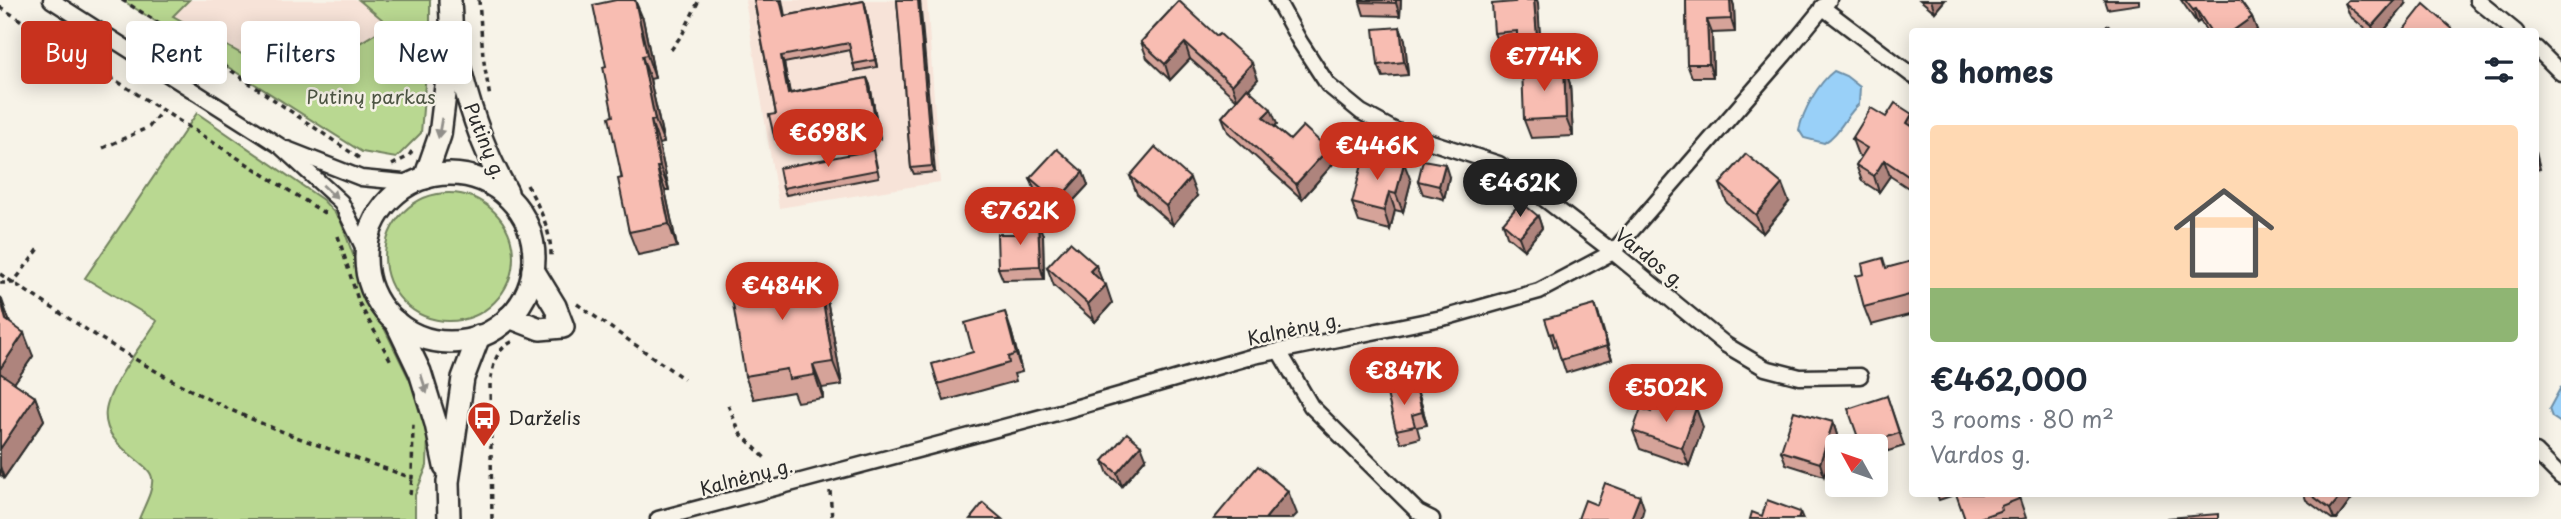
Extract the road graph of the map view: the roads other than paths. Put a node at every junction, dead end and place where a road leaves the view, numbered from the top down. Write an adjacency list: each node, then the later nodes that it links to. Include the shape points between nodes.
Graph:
1 (51, 0): 13 (street)
2 (450, 0): 6 (main road, Putinų g.)
3 (1277, 0): 16 (street, Vardos g., via 1328,85 1361,112 1394,130 1499,164)
4 (2477, 0): 7 (street)
5 (1826, 4): 9 (street); 16 (street, Kalnėnų g.)
6 (451, 21)
7 (2511, 28)
8 (2539, 51): 10 (street)
9 (1909, 73)
10 (2561, 73)
11 (446, 84): 14 (main road, Putinų g., one-way to 14, via 440,135)
12 (463, 84): 15 (main road, Putinų g., via 492,167)
13 (280, 146): 14 (street, via 361,178); 17 (street, one-way to 17, via 341,202)
14 (419, 180): 15 (main road, via 441,174 473,177); 17 (main road, via 394,195 380,212)
15 (514, 203): 18 (main road)
16 (1613, 252): 22 (street, Kalnėnų g., via 1539,291 1447,317); 23 (street, Vardos g., via 1726,345 1765,369 1800,377)
17 (366, 253): 20 (main road, via 373,291)
18 (542, 267): 19 (main road); 19 (main road, via 563,327 540,329)
19 (509, 317): 21 (main road)
20 (396, 322): 21 (main road, via 435,341); 26 (main road, one-way to 26, via 420,372)
21 (479, 336): 26 (main road, via 463,378)
22 (1279, 351): 28 (street, Kalnėnų g.); 29 (street, via 1311,406 1419,512)
23 (1860, 376)
24 (2539, 455): 25 (street)
25 (2561, 477)
26 (449, 482): 27 (main road)
27 (449, 519)
28 (658, 519)
29 (1432, 519)

